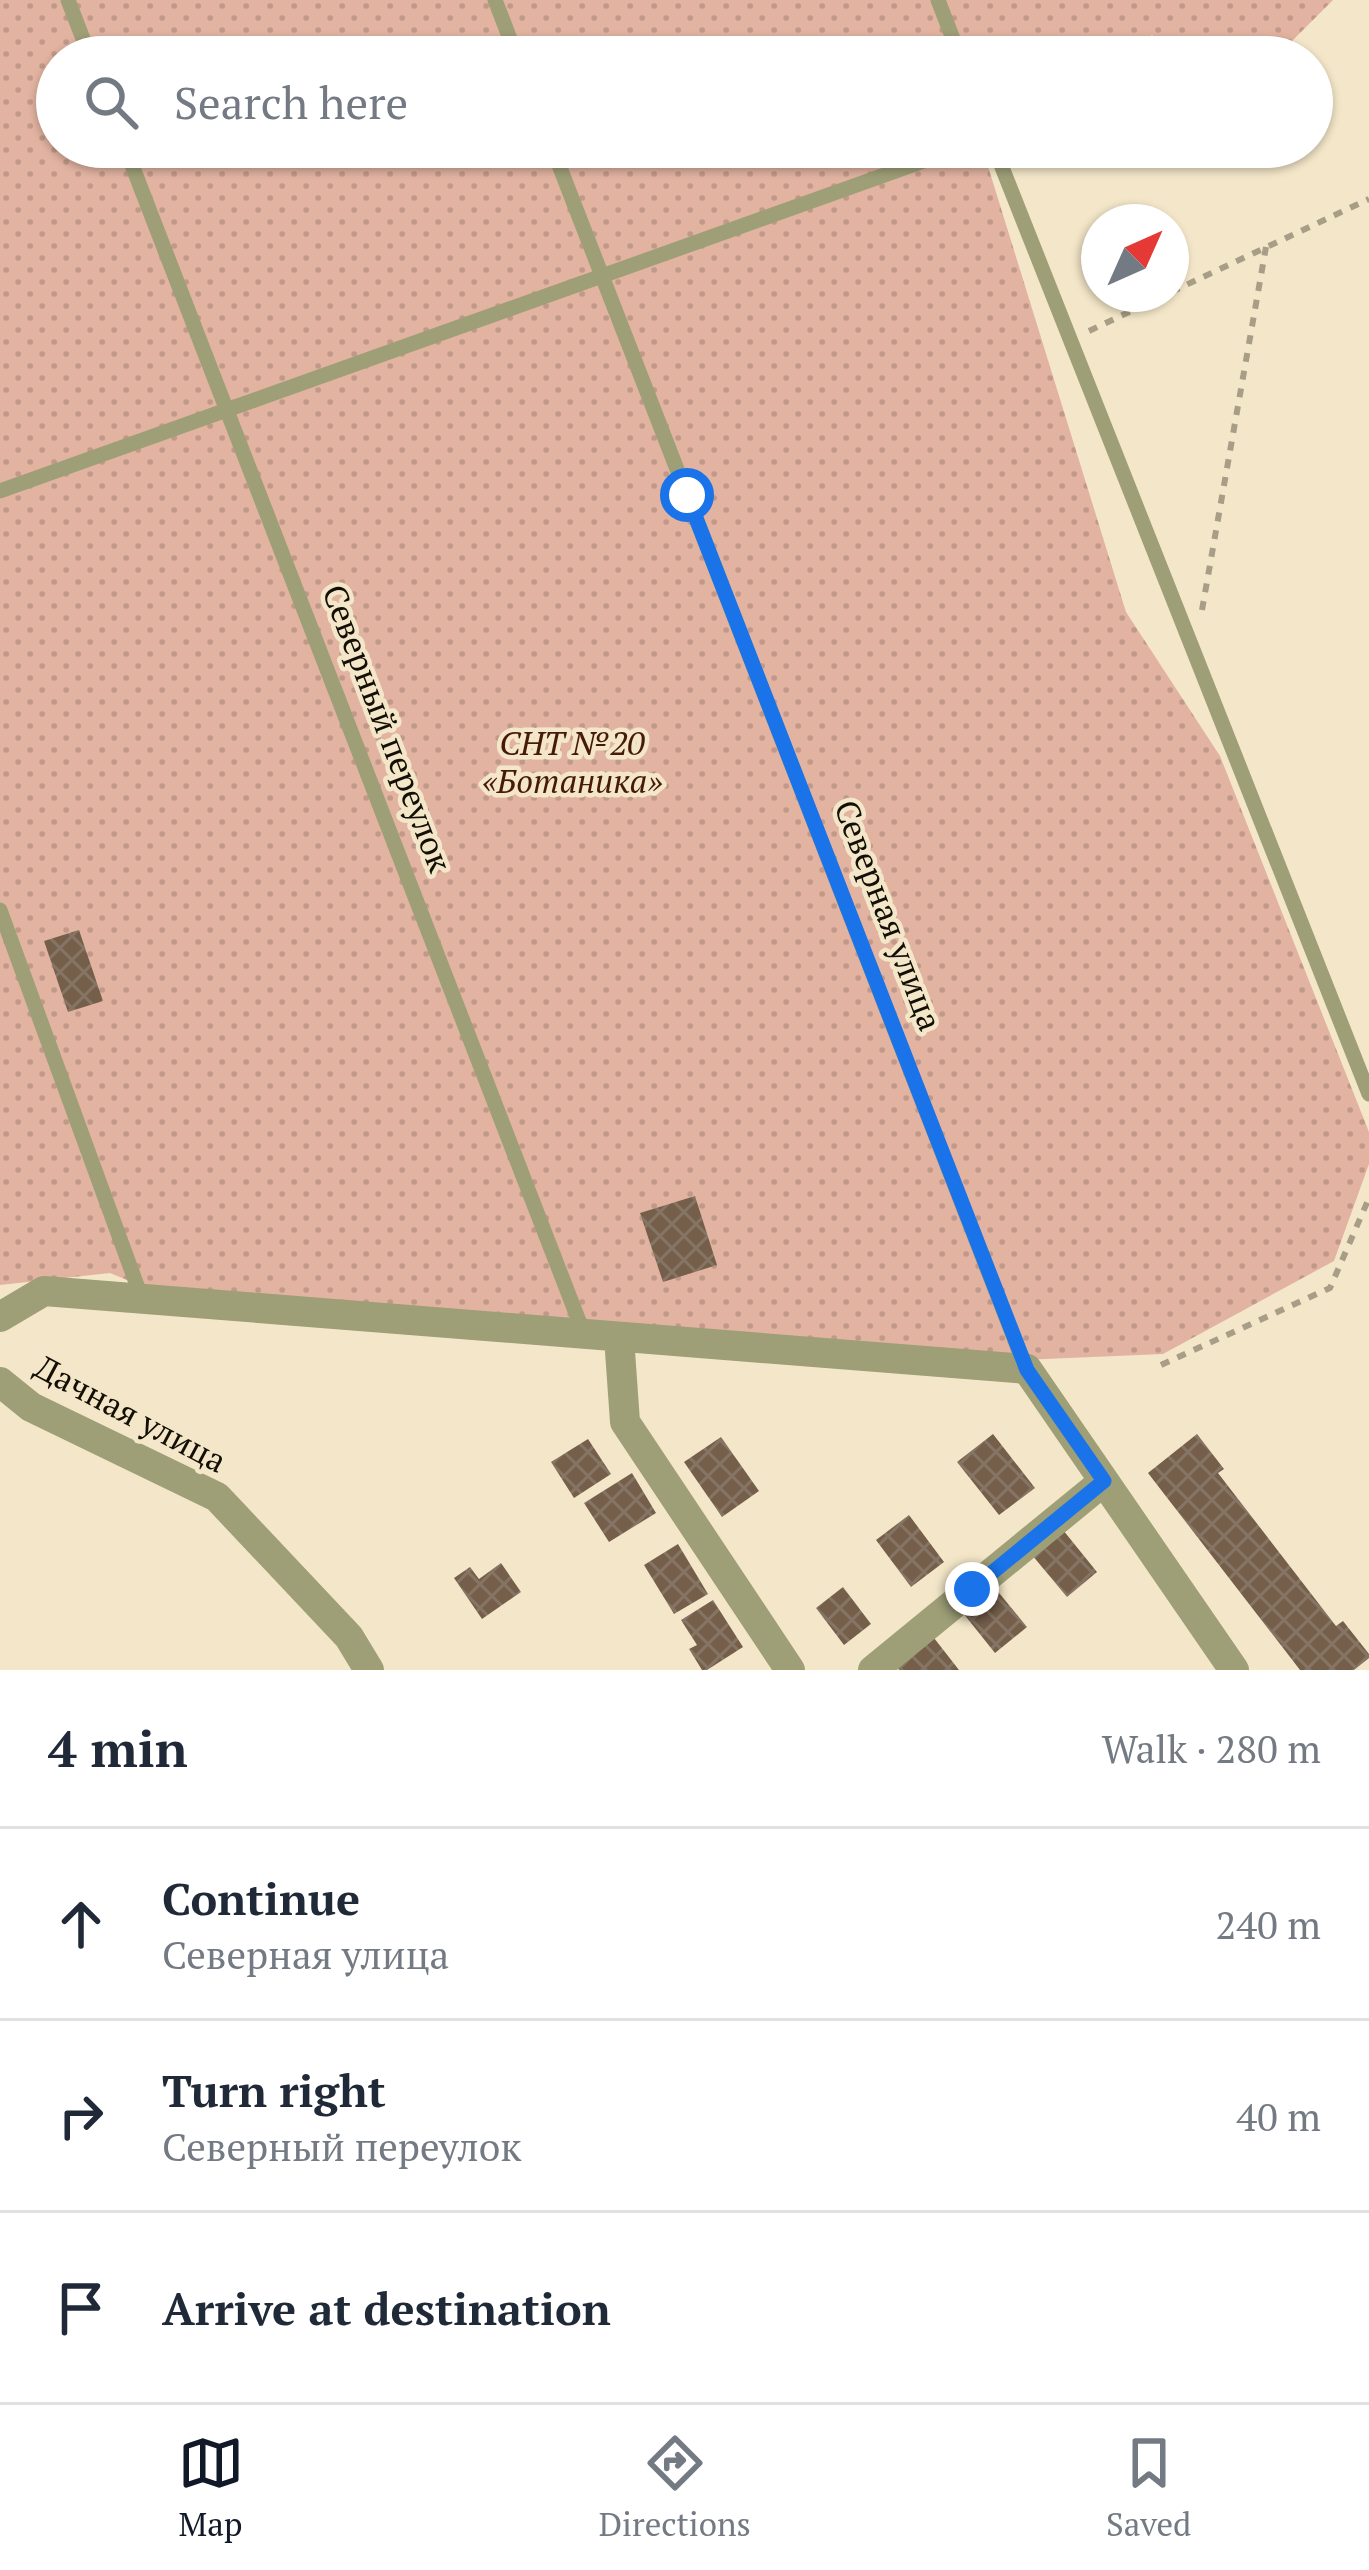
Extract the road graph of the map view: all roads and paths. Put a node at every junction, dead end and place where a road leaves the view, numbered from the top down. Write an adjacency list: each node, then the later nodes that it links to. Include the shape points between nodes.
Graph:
1 (68, 0): 4 (lane)
2 (495, 0): 5 (lane)
3 (938, 0): 6 (lane)
4 (82, 36)
5 (509, 36)
6 (952, 36)
7 (133, 168): 17 (lane, Северный переулок)
8 (560, 168): 13 (lane, Северная улица)
9 (904, 168): 13 (lane)
10 (1002, 168): 16 (lane)
11 (1369, 199): 12 (path)
12 (1266, 248): 14 (path); 19 (path)
13 (602, 276): 17 (lane); 28 (lane, Северная улица)
14 (1189, 284)
15 (1129, 312): 16 (path)
16 (1071, 339): 19 (lane)
17 (227, 410): 18 (lane); 25 (lane, Северный переулок)
18 (0, 491)
19 (1195, 653): 21 (lane)
20 (0, 910): 23 (lane)
21 (1369, 1094)
22 (1369, 1198): 27 (path, via 1330,1288)
23 (142, 1299): 24 (street, via 44,1291); 25 (street)
24 (0, 1317)
25 (584, 1334): 26 (street)
26 (619, 1337): 28 (street); 32 (street, via 625,1422)
27 (1161, 1365)
28 (1027, 1370): 30 (street, Северная улица)
29 (0, 1382): 31 (street, Дачная улица, via 31,1407 217,1497 349,1637)
30 (1104, 1481): 33 (street); 34 (street, Северная улица)
31 (369, 1670)
32 (790, 1670)
33 (873, 1670)
34 (1234, 1670)

